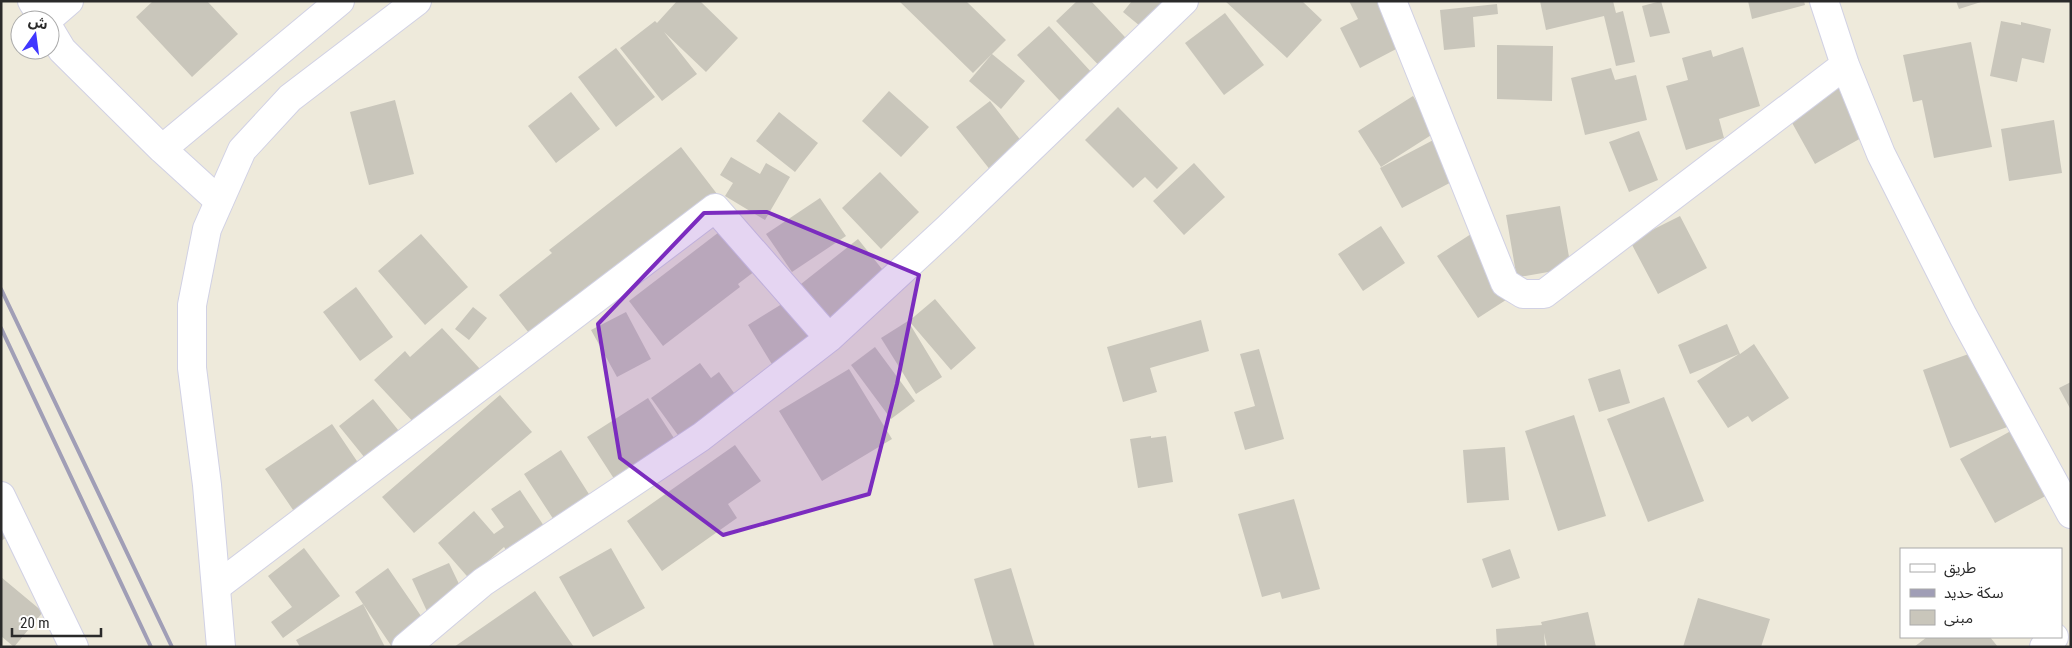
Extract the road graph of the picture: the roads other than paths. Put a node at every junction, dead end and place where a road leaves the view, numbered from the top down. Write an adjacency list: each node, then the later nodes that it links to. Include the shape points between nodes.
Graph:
1 (69, 1): 7 (street)
2 (340, 1): 10 (street)
3 (417, 1): 11 (street, via 290,98 242,150)
4 (1184, 1): 12 (street)
5 (1392, 1): 9 (street, via 1505,283 1523,294 1544,294)
6 (1824, 1): 9 (street)
7 (58, 10)
8 (60, 47): 10 (street)
9 (1846, 65): 14 (street, via 1885,162 1963,316)
10 (162, 149): 11 (street)
11 (219, 201): 16 (street, via 207,229 192,305 192,368)
12 (829, 338): 16 (street, via 714,208); 20 (street, via 701,437 483,582)
13 (1, 496): 15 (street)
14 (2071, 514)
15 (9, 537): 18 (street)
16 (216, 587): 19 (street)
17 (2053, 638): 21 (street)
18 (74, 647)
19 (221, 647)
20 (406, 647)
21 (2044, 647)

